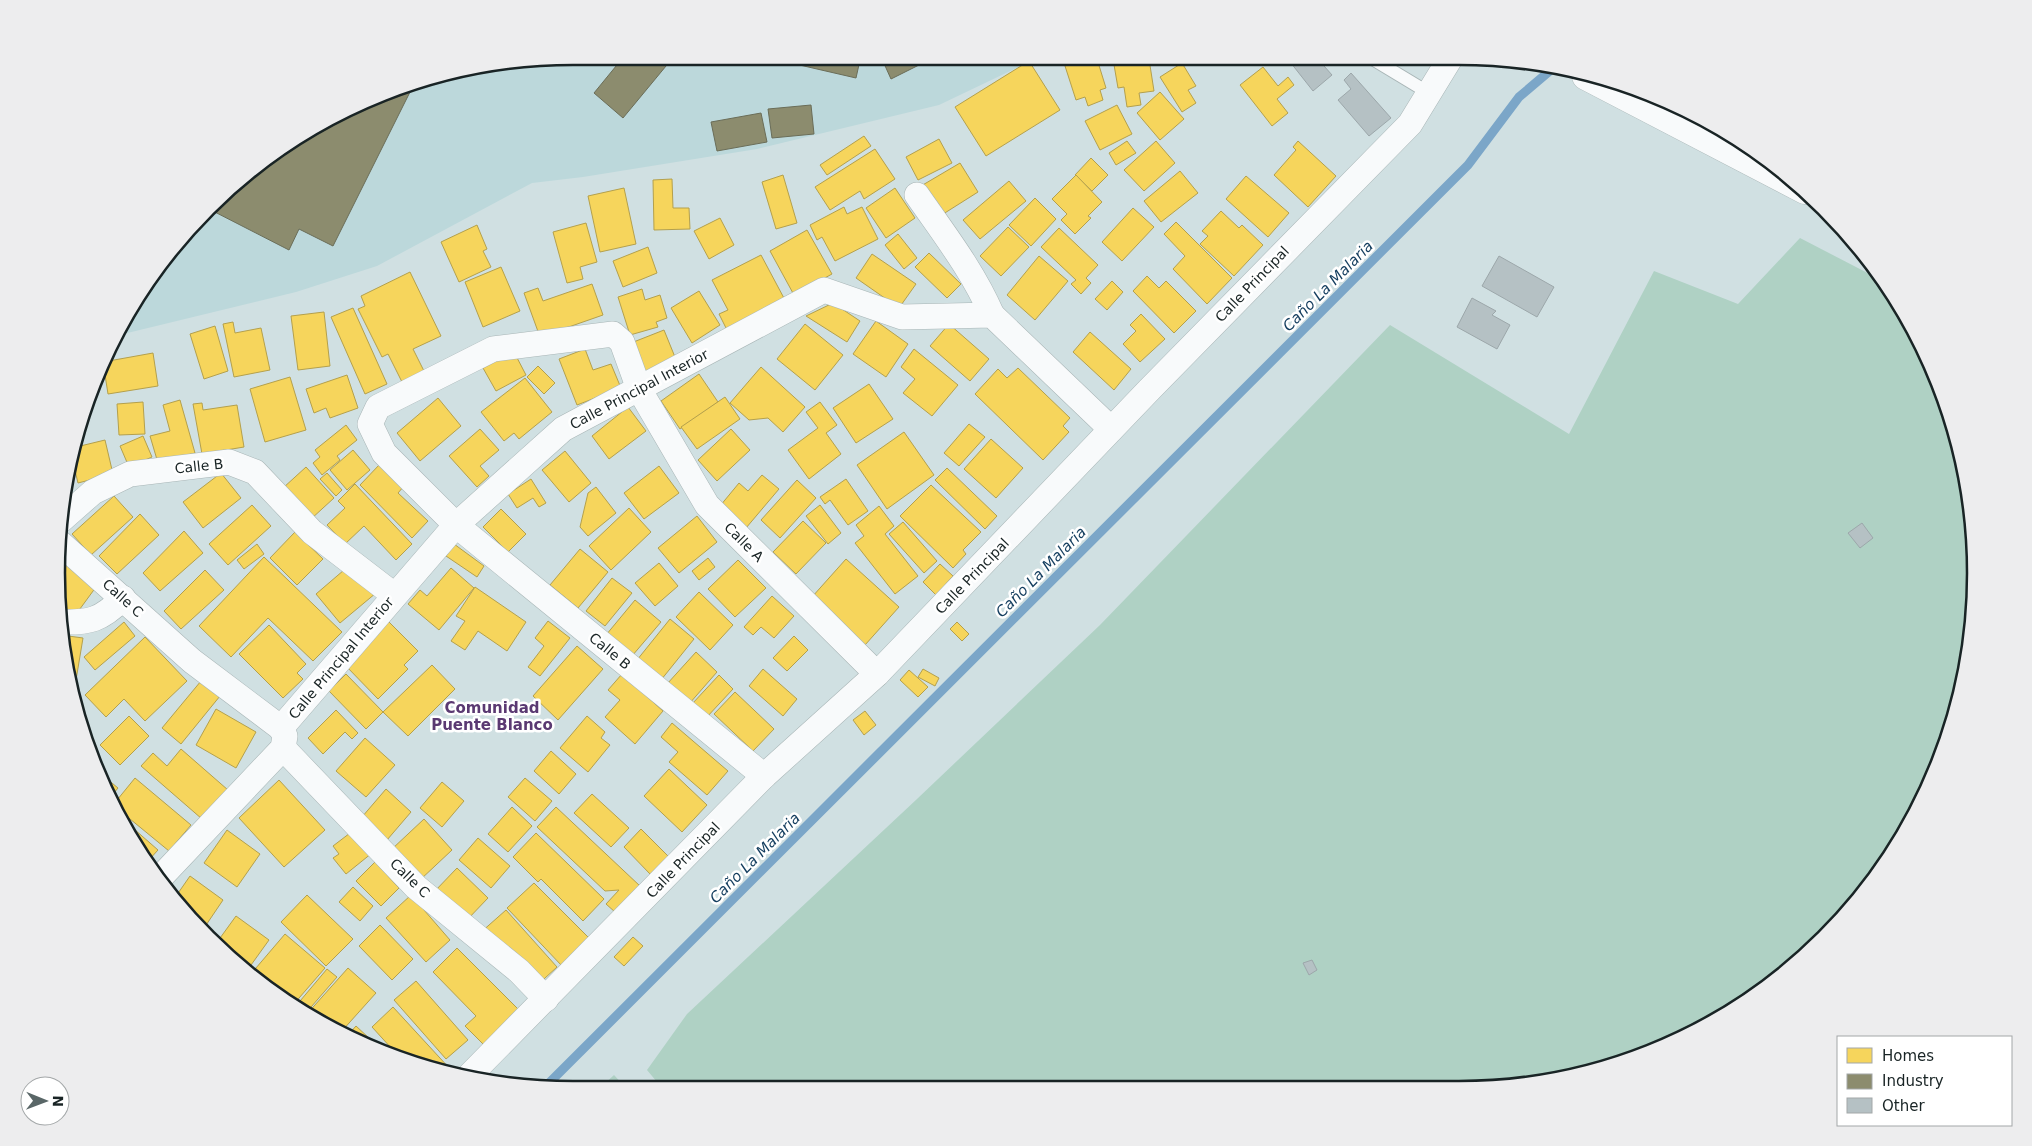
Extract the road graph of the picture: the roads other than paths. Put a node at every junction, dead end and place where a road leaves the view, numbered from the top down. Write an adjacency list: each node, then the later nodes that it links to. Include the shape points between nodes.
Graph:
1 (1383, 65): 4 (lane)
2 (1447, 65): 4 (street, Calle Principal)
3 (1608, 88): 5 (main road)
4 (1429, 93): 9 (street, Calle Principal, via 1410,124)
5 (1772, 174)
6 (917, 195): 7 (street, via 983,293)
7 (992, 315): 8 (street, Calle Principal Interior, via 902,317 824,290); 9 (street)
8 (639, 389): 11 (street, Calle Principal Interior, via 563,429); 11 (street, Calle A, via 622,342 613,334 493,349 378,406 370,424 384,453); 16 (street, Calle A, via 707,505)
9 (1111, 429): 16 (street, Calle Principal)
10 (68, 514): 13 (street, Calle B, via 93,492 130,474 229,462 255,472 312,532)
11 (456, 525): 13 (street, Calle Principal Interior); 18 (street, Calle B)
12 (66, 547): 14 (street, Calle C)
13 (394, 595): 17 (street, Calle Principal Interior)
14 (123, 598): 15 (street, via 92,621); 17 (street, Calle C)
15 (67, 622)
16 (877, 674): 18 (street, Calle Principal)
17 (282, 738): 19 (street, Calle Principal Interior); 20 (street, Calle C, via 416,887 519,970)
18 (764, 776): 20 (street, Calle Principal)
19 (164, 874)
20 (546, 999): 21 (street, Calle Principal)
21 (474, 1071)

